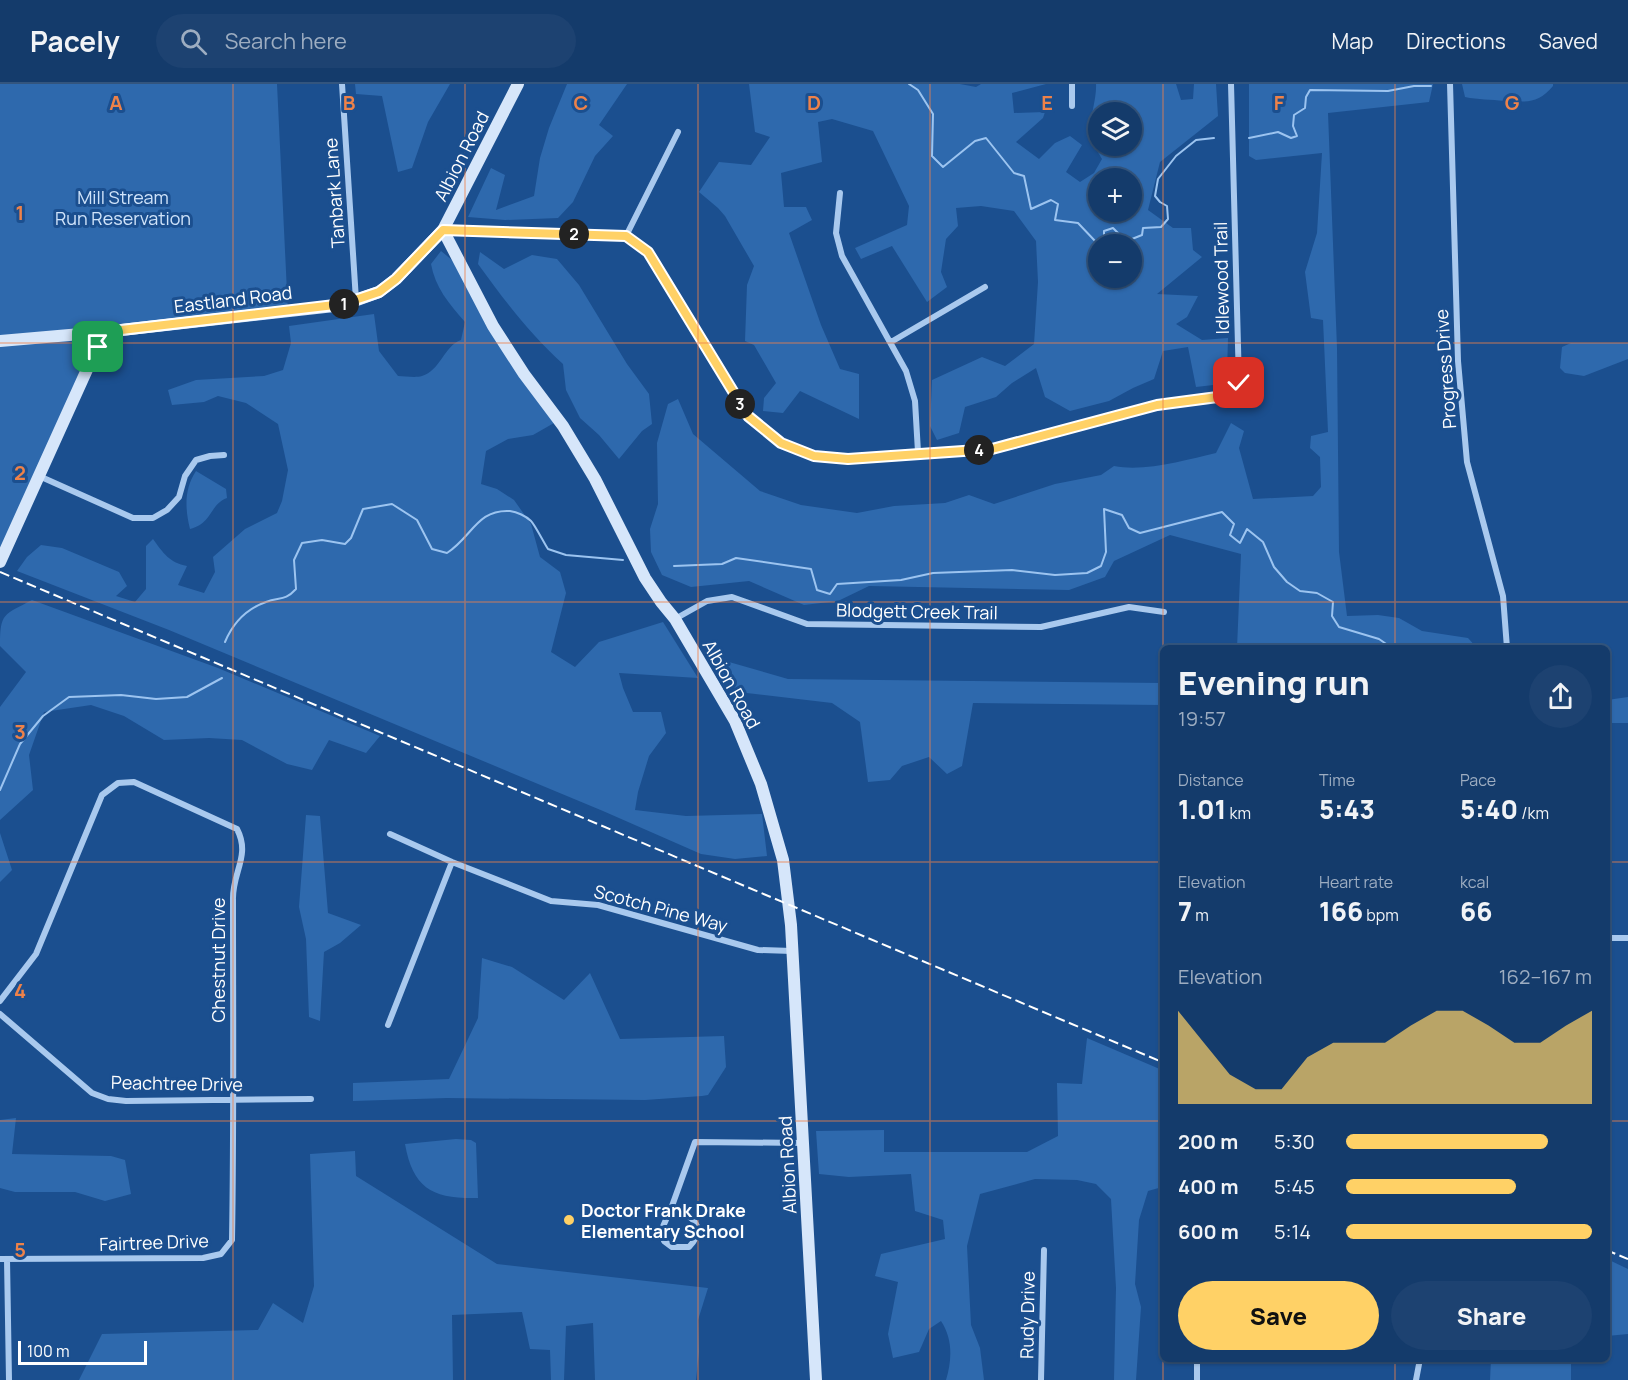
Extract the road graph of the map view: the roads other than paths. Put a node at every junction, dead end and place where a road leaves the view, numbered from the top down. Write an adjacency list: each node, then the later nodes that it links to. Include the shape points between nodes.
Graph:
1 (342, 84): 12 (street, Tanbark Lane)
2 (518, 84): 9 (street, Albion Road)
3 (1072, 84): 6 (street)
4 (1231, 84): 16 (street, Idlewood Trail, via 1239,383 1225,396 1157,405 992,449)
5 (1450, 84): 22 (street, Progress Drive, via 1458,361 1467,462 1503,596)
6 (1072, 106)
7 (678, 132): 10 (street)
8 (840, 193): 15 (street, via 836,233 842,256)
9 (443, 230): 10 (street); 12 (street, Eastland Road, via 396,279 379,292); 21 (street, Albion Road, via 493,326 563,426 645,578)
10 (626, 236): 16 (street, Idlewood Trail, via 648,252 748,416 781,443 814,456 848,459)
11 (986, 287): 15 (street)
12 (356, 300): 13 (street, Eastland Road)
13 (104, 332): 14 (street, Eastland Road); 18 (street)
14 (0, 341)
15 (891, 342): 16 (street, via 915,401)
16 (918, 453)
17 (224, 455): 18 (street, via 196,460 185,476 179,497 153,518 134,518)
18 (39, 476): 19 (street)
19 (0, 562)
20 (1164, 612): 21 (street, Blodgett Creek Trail, via 1129,607 1041,627 807,624 732,597 707,601)
21 (675, 619): 27 (street, Albion Road, via 735,720 761,784 783,860)
22 (1507, 645)
23 (390, 834): 24 (street, Scotch Pine Way)
24 (452, 862): 27 (street, Scotch Pine Way, via 551,901 598,905 758,950); 30 (street)
25 (1610, 938): 26 (street)
26 (1628, 938)
27 (793, 951): 33 (street, Albion Road)
28 (0, 1001): 31 (street, Chestnut Drive, via 36,954 102,795 118,783 134,782 237,829 242,838 244,850 232,890)
29 (0, 1014): 31 (street, Peachtree Drive, via 92,1093 108,1099)
30 (388, 1025)
31 (234, 1099): 32 (street, Peachtree Drive); 36 (street, Fairtree Drive, via 232,1240 221,1254 203,1258)
32 (311, 1099)
33 (804, 1143): 34 (street, via 695,1142); 40 (street, Albion Road)
34 (672, 1206): 34 (street, via 661,1231 664,1241 672,1247 689,1246 696,1240 695,1221)
35 (1044, 1250): 41 (street, Rudy Drive)
36 (4, 1259): 39 (street)
37 (1197, 1362): 42 (street)
38 (1419, 1362): 43 (street)
39 (9, 1380)
40 (816, 1380)
41 (1041, 1380)
42 (1197, 1380)
43 (1416, 1380)

